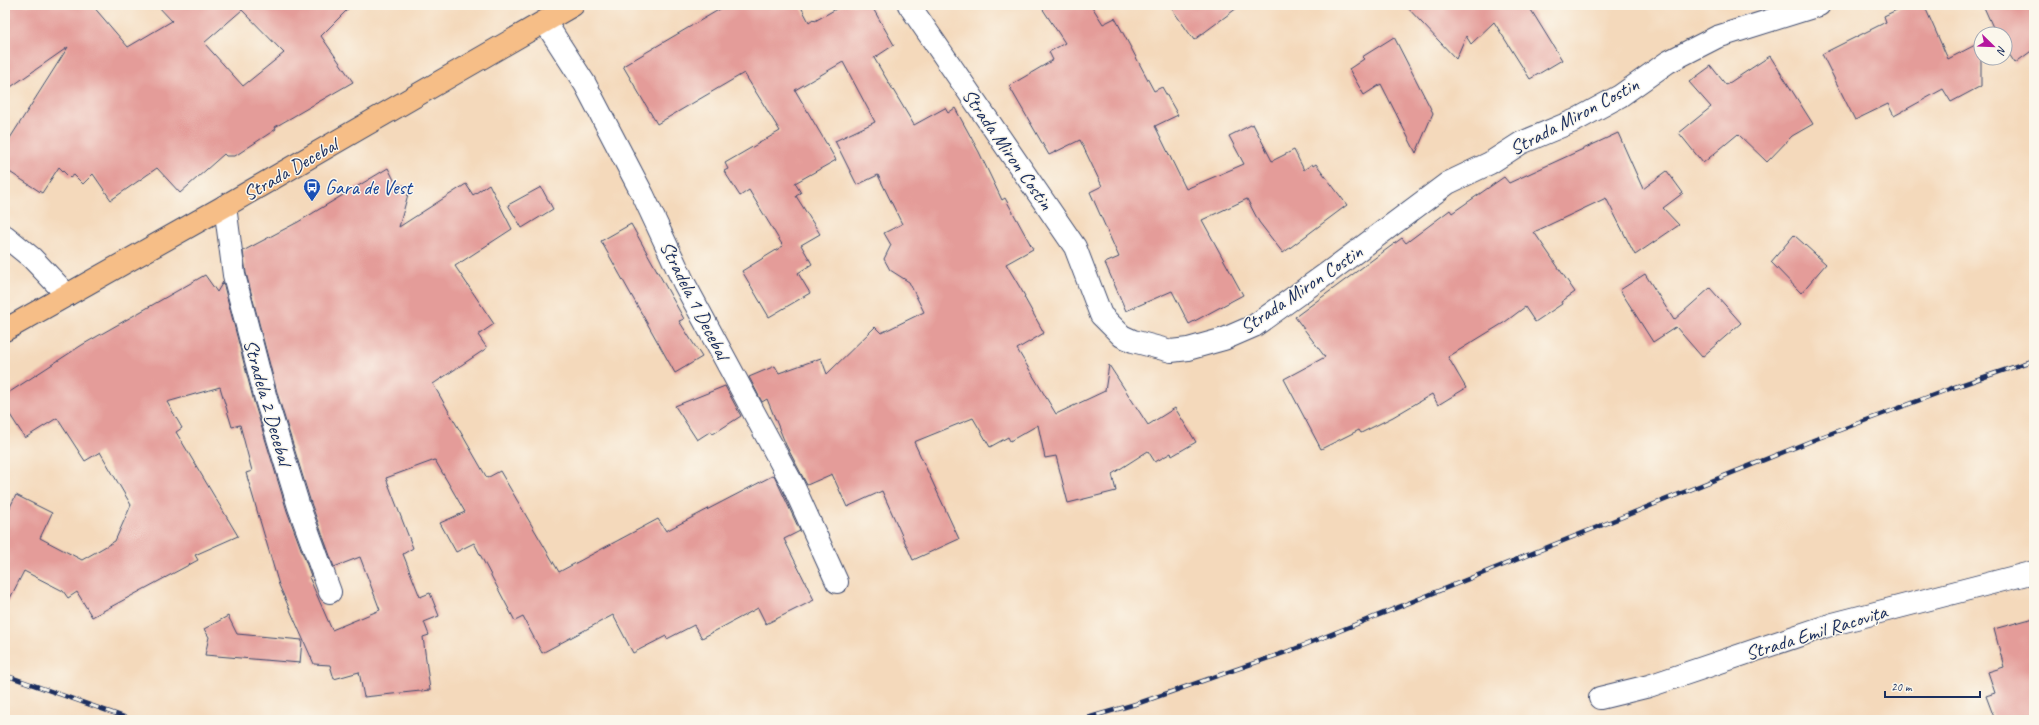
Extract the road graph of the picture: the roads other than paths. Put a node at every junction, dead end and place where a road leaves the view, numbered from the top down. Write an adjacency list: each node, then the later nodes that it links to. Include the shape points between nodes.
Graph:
1 (573, 5): 4 (main road, Strada Decebal)
2 (909, 5): 3 (street, Strada Miron Costin, via 1075,247 1101,315 1122,336 1171,351 1224,339 1254,326 1448,183 1490,163 1521,143 1576,120 1620,96 1668,62 1717,37)
3 (1819, 5)
4 (545, 22): 5 (main road, Strada Decebal); 10 (street, Stradela 1 Decebal, via 585,84 643,196 684,284 793,485)
5 (225, 206): 7 (main road, Strada Decebal); 11 (street, Stradela 2 Decebal, via 234,275 266,399 299,507)
6 (5, 236): 7 (street, via 32,258)
7 (67, 295): 8 (main road, Strada Decebal)
8 (5, 330)
9 (2034, 572): 12 (street, Strada Emil Racovița, via 1833,624 1649,686)
10 (837, 582)
11 (330, 592)
12 (1600, 698)

